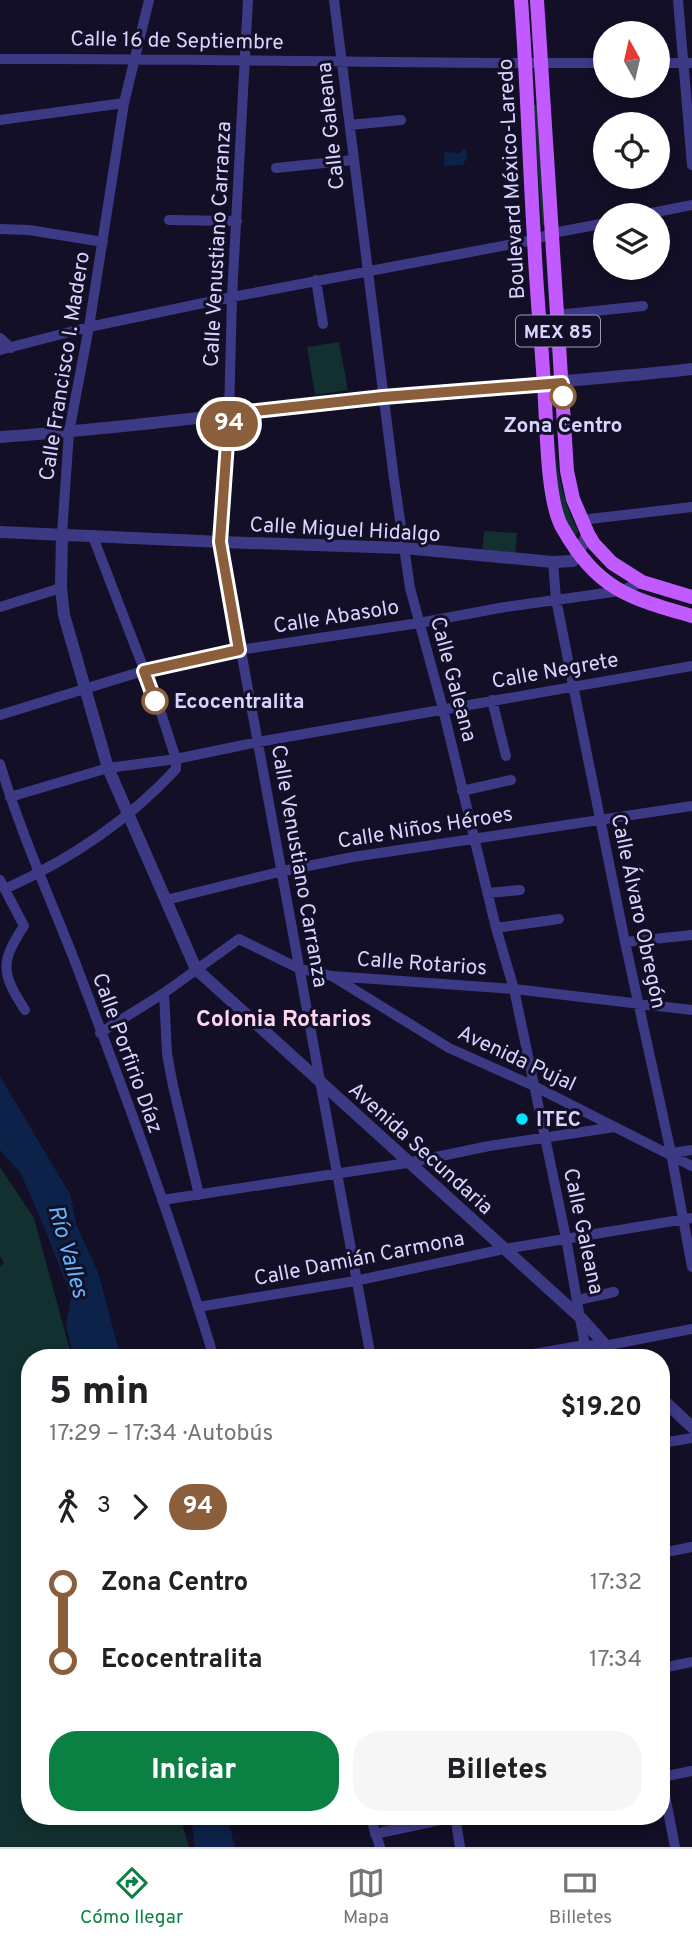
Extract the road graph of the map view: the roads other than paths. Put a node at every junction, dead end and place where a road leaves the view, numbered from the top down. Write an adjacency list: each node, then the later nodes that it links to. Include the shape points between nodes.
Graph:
1 (149, 0): 7 (street, Calle Francisco I. Madero)
2 (248, 0): 9 (street, Calle Venustiano Carranza)
3 (334, 0): 10 (street, Calle Galeana)
4 (521, 0): 11 (main road, Boulevard México-Laredo / MEX 85)
5 (537, 0): 11 (main road, Boulevard México-Laredo / MEX 85)
6 (678, 0): 14 (street)
7 (135, 58): 8 (street, Calle 16 de Septiembre); 9 (street, Calle 16 de Septiembre); 15 (street, Calle Francisco I. Madero)
8 (0, 59)
9 (245, 59): 10 (street, Calle 16 de Septiembre); 25 (street, Calle Venustiano Carranza)
10 (343, 63): 11 (street, Calle 16 de Septiembre); 18 (street, Calle Galeana)
11 (533, 63): 12 (street, Calle 16 de Septiembre); 28 (main road, Boulevard México-Laredo / MEX 85); 29 (main road, Boulevard México-Laredo / MEX 85)
12 (593, 63)
13 (670, 63): 14 (street)
14 (688, 63): 20 (street)
15 (124, 103): 16 (street); 30 (street, Calle Francisco I. Madero)
16 (0, 120)
17 (401, 120): 18 (street)
18 (350, 125): 19 (street, Calle Galeana)
19 (353, 160): 21 (street); 31 (street, Calle Galeana)
20 (692, 165)
21 (276, 168)
22 (692, 205): 23 (street)
23 (670, 209)
24 (169, 220): 25 (street)
25 (237, 221): 33 (street, Calle Venustiano Carranza)
26 (593, 225): 28 (street)
27 (0, 229): 30 (street)
28 (553, 233): 29 (street); 35 (main road, Boulevard México-Laredo / MEX 85)
29 (534, 240): 31 (street); 43 (main road, Boulevard México-Laredo / MEX 85)
30 (103, 242): 37 (street, Calle Francisco I. Madero)
31 (367, 270): 32 (street); 44 (street, Calle Galeana)
32 (316, 280): 33 (street); 36 (street)
33 (232, 297): 37 (street); 45 (street, Calle Venustiano Carranza)
34 (643, 306): 35 (street)
35 (557, 315): 42 (main road, Boulevard México-Laredo / MEX 85)
36 (323, 324)
37 (89, 327): 39 (street); 46 (street, Calle Francisco I. Madero)
38 (0, 338): 39 (street)
39 (11, 348): 40 (street)
40 (0, 350)
41 (692, 369): 42 (street)
42 (562, 383): 43 (street); 49 (main road, Boulevard México-Laredo / MEX 85, via 567,471)
43 (544, 384): 44 (street); 56 (main road, Boulevard México-Laredo / MEX 85, via 555,506)
44 (383, 397): 45 (street); 55 (street, Calle Galeana)
45 (229, 414): 46 (street); 54 (street, Calle Venustiano Carranza)
46 (69, 432): 47 (street); 51 (street, Calle Francisco I. Madero)
47 (0, 437)
48 (692, 507): 49 (street)
49 (581, 520): 52 (main road, Boulevard México-Laredo / MEX 85)
50 (0, 532): 51 (street, Calle Miguel Hidalgo)
51 (62, 534): 53 (street, Calle Miguel Hidalgo); 59 (street, Calle Francisco I. Madero)
52 (588, 534): 56 (street); 58 (main road, Boulevard México-Laredo / MEX 85, via 612,563)
53 (93, 537): 54 (street, Calle Miguel Hidalgo); 68 (street)
54 (220, 542): 55 (street, Calle Miguel Hidalgo); 66 (street, Calle Venustiano Carranza)
55 (404, 548): 57 (street, Calle Miguel Hidalgo); 65 (street, Calle Galeana)
56 (579, 552): 57 (street, Calle Miguel Hidalgo, via 573,561); 60 (main road, Boulevard México-Laredo / MEX 85, via 604,581)
57 (553, 562): 62 (street, Calle Álvaro Obregón)
58 (642, 582): 60 (street, Calle Abasolo); 61 (main road, Boulevard México-Laredo / MEX 85)
59 (61, 588): 63 (street); 70 (street, Calle Francisco I. Madero, via 64,615)
60 (620, 591): 62 (street, Calle Abasolo); 64 (main road, Boulevard México-Laredo / MEX 85)
61 (692, 597)
62 (556, 599): 65 (street, Calle Abasolo); 69 (street, Calle Álvaro Obregón)
63 (0, 607)
64 (692, 616)
65 (419, 622): 66 (street, Calle Abasolo); 72 (street, Calle Galeana)
66 (239, 650): 68 (street, Calle Abasolo); 74 (street, Calle Venustiano Carranza)
67 (692, 666): 69 (street, Calle Negrete)
68 (144, 671): 70 (street, Calle Abasolo); 76 (street)
69 (573, 685): 71 (street, Calle Negrete); 84 (street, Calle Álvaro Obregón)
70 (87, 690): 73 (street, Calle Abasolo); 78 (street, Calle Francisco I. Madero)
71 (492, 700): 72 (street, Calle Negrete); 75 (street)
72 (443, 709): 74 (street, Calle Negrete); 80 (street, Calle Galeana)
73 (0, 715)
74 (258, 742): 76 (street, Calle Negrete); 86 (street, Calle Venustiano Carranza)
75 (506, 756)
76 (177, 759): 78 (street, Calle Negrete); 83 (street, via 177,769)
77 (0, 764): 81 (street, Calle Porfirio Díaz)
78 (108, 768): 81 (street, Calle Negrete); 83 (street, Calle Francisco I. Madero)
79 (511, 780): 80 (street)
80 (462, 791): 85 (street, Calle Galeana)
81 (10, 797): 87 (street, Calle Porfirio Díaz)
82 (692, 806): 84 (street, Calle Niños Héroes)
83 (129, 814): 87 (street); 91 (street, Calle Francisco I. Madero)
84 (601, 820): 85 (street, Calle Niños Héroes); 95 (street, Calle Álvaro Obregón)
85 (475, 838): 86 (street, Calle Niños Héroes); 90 (street, Calle Galeana)
86 (283, 871): 91 (street, Calle Niños Héroes); 96 (street, Calle Venustiano Carranza)
87 (38, 874): 88 (street); 104 (street, Calle Porfirio Díaz)
88 (2, 885): 102 (street, via 24,926 4,955 6,979)
89 (520, 890): 90 (street)
90 (488, 893): 93 (street, Calle Galeana)
91 (166, 900): 97 (street, Calle Francisco I. Madero)
92 (559, 919): 93 (street)
93 (496, 928): 99 (street, Calle Galeana)
94 (692, 935): 95 (street)
95 (625, 942): 101 (street, Calle Álvaro Obregón)
96 (298, 968): 97 (street, Calle Rotarios, via 239,939); 98 (street, Calle Rotarios); 105 (street, Calle Venustiano Carranza)
97 (196, 969): 100 (street, Calle Rotarios); 105 (street, Avenida Secundaria)
98 (332, 976): 99 (street, Calle Rotarios); 106 (street, Avenida Pujal, via 449,1048)
99 (514, 989): 101 (street, Calle Rotarios); 106 (street, Calle Galeana)
100 (164, 993): 104 (street, Calle Rotarios); 114 (street, via 169,1065)
101 (639, 1006): 103 (street, Calle Rotarios); 110 (street, Calle Álvaro Obregón)
102 (25, 1010)
103 (692, 1010)
104 (100, 1033): 115 (street, Calle Porfirio Díaz)
105 (321, 1084): 111 (street, Avenida Secundaria); 113 (street, Calle Venustiano Carranza)
106 (534, 1086): 107 (street, Avenida Pujal); 108 (street, Calle Galeana)
107 (615, 1127): 108 (street); 110 (street, Avenida Pujal)
108 (544, 1137): 111 (street); 117 (street, Calle Galeana)
109 (692, 1150): 110 (street)
110 (671, 1153): 112 (street, Avenida Pujal); 116 (street, Calle Álvaro Obregón)
111 (407, 1163): 113 (street); 118 (street, Avenida Secundaria)
112 (692, 1166)
113 (335, 1172): 114 (street); 120 (street, Calle Venustiano Carranza)
114 (199, 1195): 115 (street)
115 (162, 1200): 123 (street, Calle Porfirio Díaz)
116 (687, 1219): 117 (street, Calle Damián Carmona); 119 (street, Calle Álvaro Obregón)
117 (566, 1238): 118 (street, Calle Damián Carmona); 122 (street, Calle Galeana)
118 (505, 1248): 120 (street, Calle Damián Carmona); 124 (street, Avenida Secundaria)
119 (692, 1267)
120 (355, 1281): 123 (street, Calle Damián Carmona); 129 (street, Calle Venustiano Carranza)
121 (614, 1292): 122 (street)
122 (578, 1300): 124 (street, Calle Galeana)
123 (198, 1307): 128 (street, Calle Porfirio Díaz)
124 (582, 1319): 126 (street, Calle Galeana); 127 (street, Avenida Secundaria)
125 (692, 1329): 127 (street)
126 (585, 1345): 127 (street); 130 (street); 131 (street, Calle Galeana)
127 (604, 1346): 132 (street, Avenida Secundaria)
128 (211, 1349)
129 (369, 1349)
130 (562, 1349)
131 (586, 1349)
132 (607, 1349)
133 (670, 1406): 134 (street)
134 (692, 1427)
135 (692, 1438): 136 (street)
136 (670, 1442)
137 (692, 1547): 138 (street)
138 (670, 1551)
139 (692, 1662): 140 (street)
140 (670, 1666)
141 (692, 1771): 142 (street)
142 (670, 1777)
143 (670, 1821): 150 (street)
144 (372, 1825): 147 (street)
145 (418, 1825): 147 (street)
146 (457, 1825): 149 (street)
147 (375, 1834): 148 (street)
148 (380, 1847)
149 (460, 1847)
150 (675, 1847)

